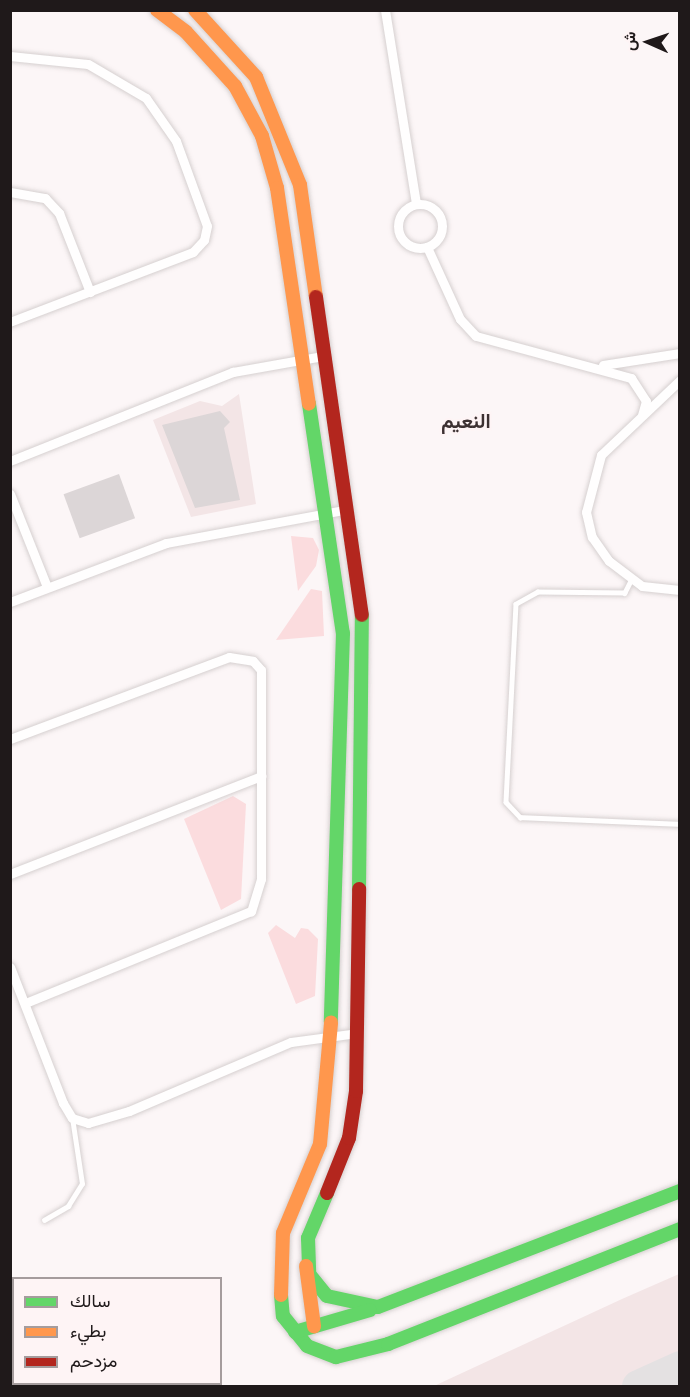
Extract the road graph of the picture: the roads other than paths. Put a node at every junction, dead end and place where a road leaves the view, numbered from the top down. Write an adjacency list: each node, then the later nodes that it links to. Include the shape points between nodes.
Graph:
1 (195, 10): 11 (main road, via 256,77 281,131 300,185)
2 (385, 10): 6 (street)
3 (163, 12): 12 (main road, via 235,86 262,136 277,188)
4 (10, 56): 8 (street, via 88,64 146,98 176,141 207,226 204,240 194,252)
5 (10, 192): 8 (street, via 45,198 59,213)
6 (416, 204): 7 (street, via 430,206 442,224 438,238); 7 (street, via 404,211 399,231 413,247)
7 (427, 247): 13 (street, via 460,319 476,336)
8 (90, 292): 9 (street)
9 (10, 322)
10 (680, 353): 13 (street)
11 (323, 356): 12 (street); 18 (main road)
12 (303, 361): 16 (street, via 233,372); 19 (main road)
13 (591, 366): 15 (street, via 631,378 646,401)
14 (680, 380): 15 (street)
15 (642, 415): 20 (street, via 601,455 586,512 592,537 609,561)
16 (10, 461)
17 (10, 494): 21 (street)
18 (344, 510): 19 (street); 30 (main road, via 364,629 366,696)
19 (326, 513): 21 (street, via 166,543); 31 (main road, via 345,696)
20 (632, 579): 22 (street, via 642,586); 26 (lane, via 625,593 538,592 516,604 506,802 520,818)
21 (47, 587): 23 (street)
22 (680, 590)
23 (10, 602)
24 (10, 739): 25 (street, via 241,657 261,670 264,684)
25 (262, 776): 27 (street); 29 (street, via 261,879 251,911)
26 (680, 824)
27 (10, 874)
28 (10, 967): 29 (street)
29 (25, 1003): 32 (street)
30 (358, 1033): 31 (street); 36 (main road, via 349,1138 315,1214)
31 (332, 1034): 32 (street, via 220,1068 104,1120); 39 (main road, via 320,1144 281,1242 283,1316)
32 (72, 1118): 34 (lane, via 82,1184 68,1206)
33 (680, 1191): 37 (main road, via 582,1233)
34 (44, 1220)
35 (680, 1229): 39 (main road, via 388,1344 336,1357 307,1346)
36 (306, 1258): 37 (main road, via 309,1274 327,1296); 38 (main road, via 305,1287)
37 (378, 1307): 38 (main road)
38 (314, 1326): 39 (main road)
39 (295, 1332)

